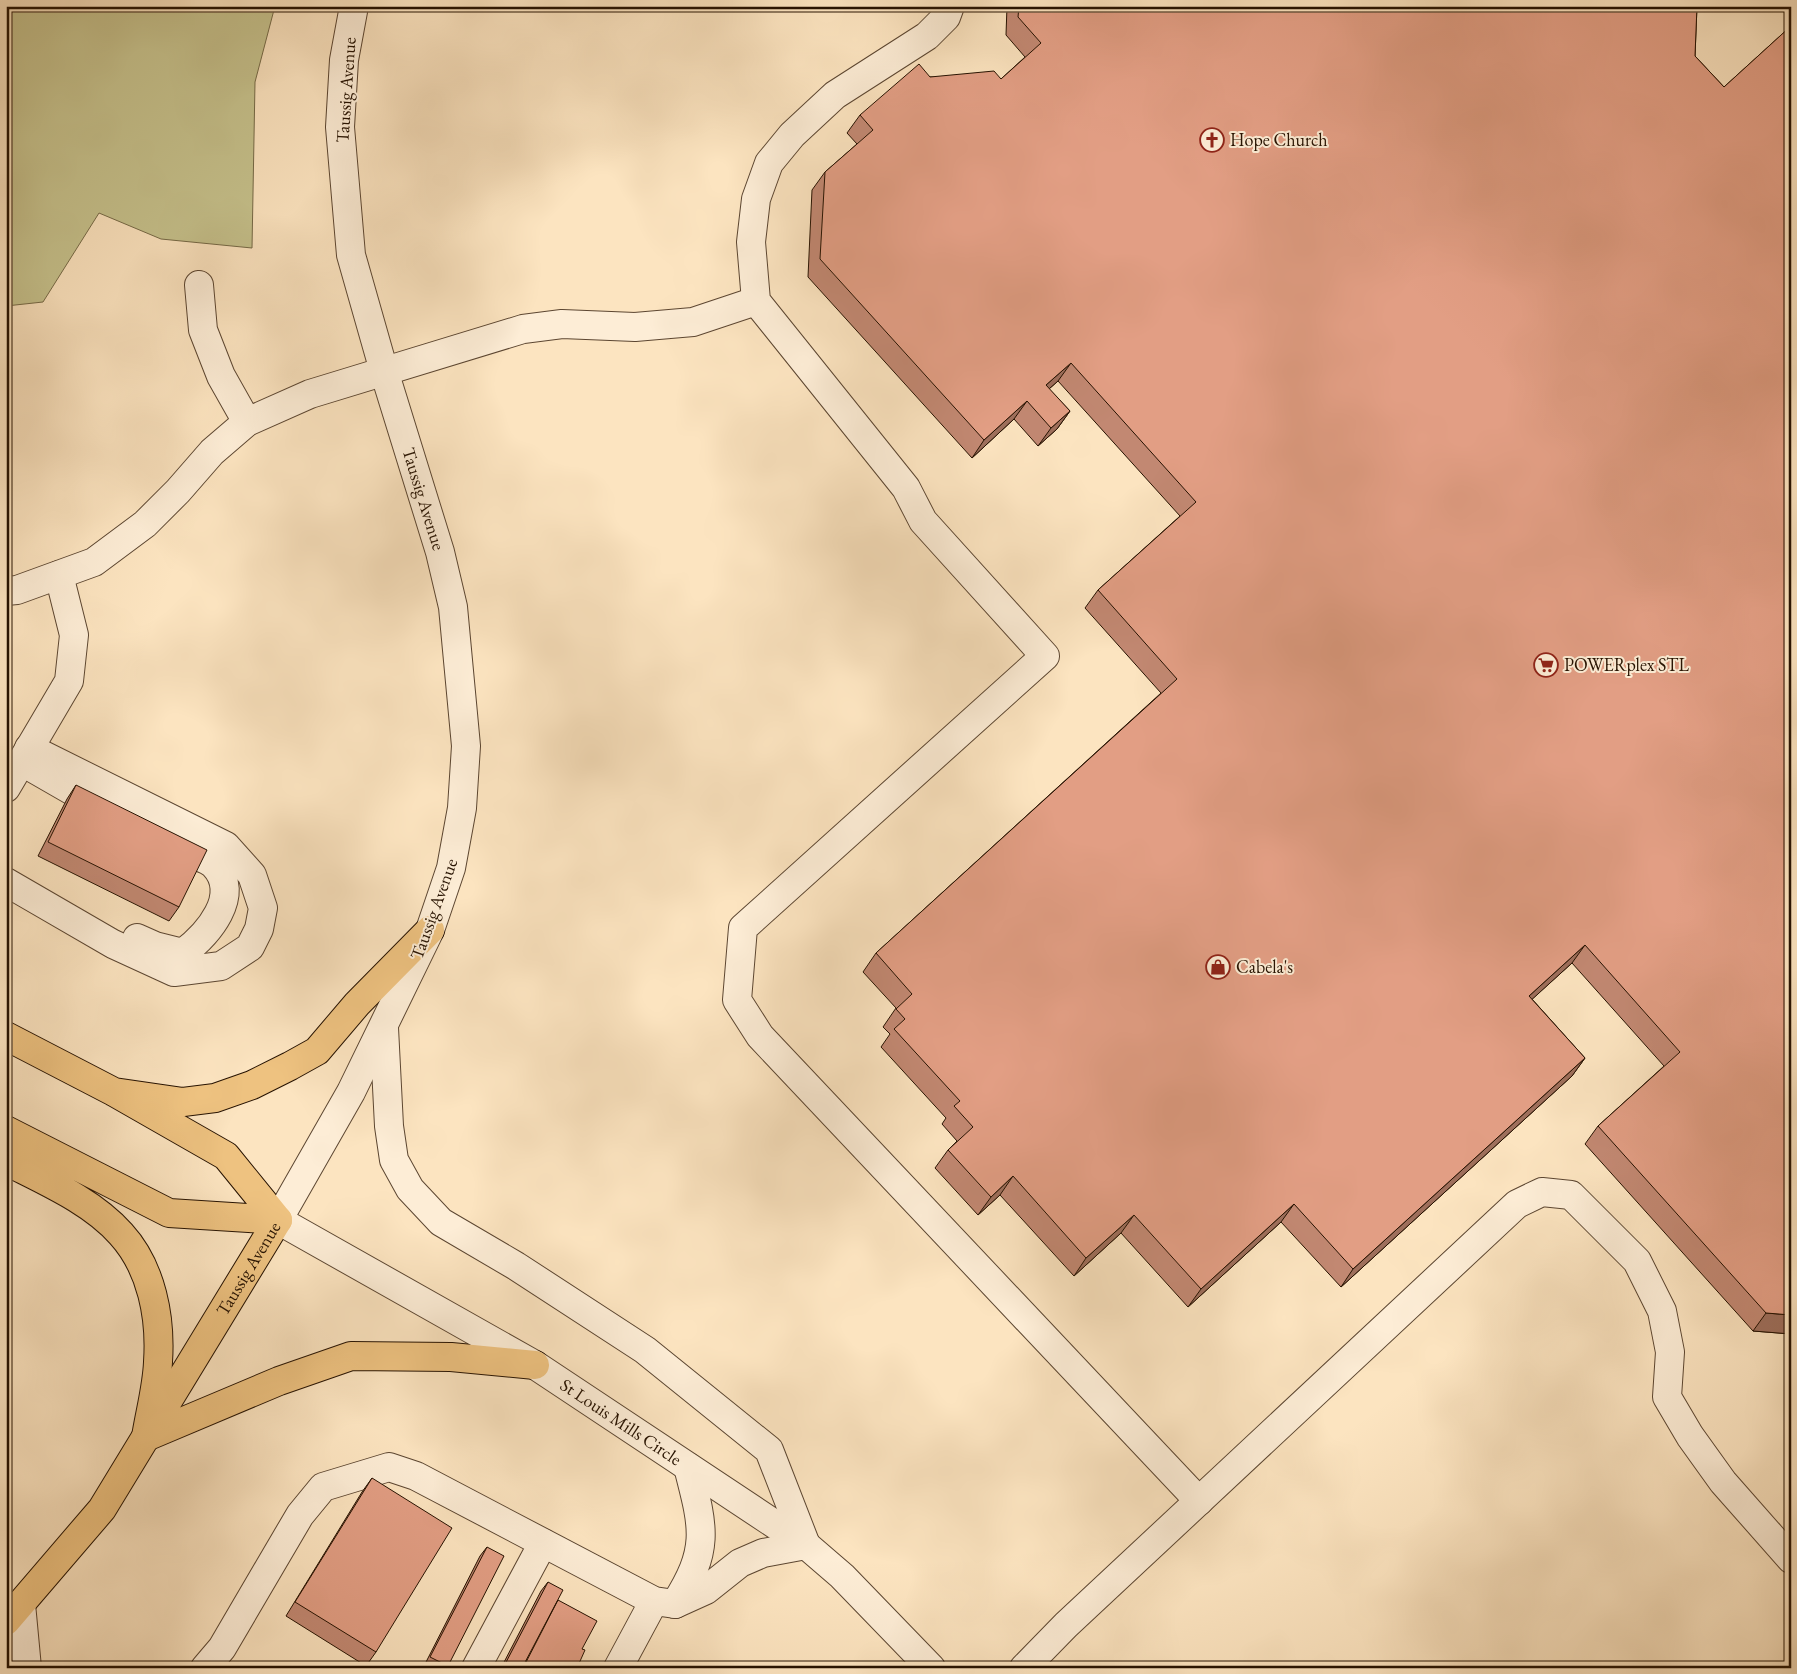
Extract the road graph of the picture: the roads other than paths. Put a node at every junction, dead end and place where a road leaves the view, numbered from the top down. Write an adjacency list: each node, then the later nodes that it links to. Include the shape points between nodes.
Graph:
1 (354, 6): 5 (street, Taussig Avenue, via 344,60 340,127 351,255)
2 (950, 6): 4 (street, via 946,17 926,36 835,95 792,135 768,163 756,199 751,242)
3 (199, 285): 6 (street, via 203,330 221,376)
4 (756, 301): 5 (street, via 693,322 634,327 562,324 523,329); 23 (street, via 906,488 923,521 1045,656 743,928 737,1000 760,1036)
5 (384, 371): 6 (street, via 310,394); 13 (street, Taussig Avenue, via 440,552 453,607 466,746 462,808 452,868)
6 (247, 422): 7 (street, via 212,452 145,524 94,562)
7 (60, 575): 8 (street); 9 (street, via 74,635 68,681)
8 (6, 591)
9 (25, 755): 10 (street); 11 (street, via 126,822 213,864 222,877 224,893 221,911 198,942 183,953 155,946); 12 (street, via 226,846 252,875 263,908 260,929 250,948 221,966 174,972 113,944)
10 (6, 788)
11 (6, 877)
12 (6, 882)
13 (430, 930): 14 (street, Taussig Avenue); 16 (main road, via 357,1004 317,1051 290,1066 252,1085 215,1098 183,1102)
14 (384, 1026): 19 (street, Taussig Avenue, via 351,1092); 25 (street, via 394,1160 410,1189 440,1222 516,1266 645,1350 769,1450)
15 (6, 1036): 16 (main road)
16 (114, 1092): 19 (main road, via 226,1156)
17 (6, 1130): 19 (main road, via 169,1213)
18 (6, 1161): 21 (main road, via 90,1208 122,1234 145,1271 157,1304 158,1362)
19 (278, 1220): 20 (street, St Louis Mills Circle); 21 (main road, Taussig Avenue)
20 (535, 1365): 21 (main road, via 451,1357 351,1356 279,1381); 22 (street, St Louis Mills Circle)
21 (146, 1437): 28 (main road, Taussig Avenue, via 102,1509)
22 (688, 1467): 25 (street, St Louis Mills Circle); 27 (street, via 702,1517 700,1550 692,1577)
23 (1199, 1501): 26 (street, via 1517,1204 1542,1192 1571,1195 1637,1261 1662,1310 1670,1352 1667,1397 1723,1482); 34 (street)
24 (543, 1543): 27 (street); 30 (street, via 416,1476 389,1467 323,1487 300,1514 222,1648); 31 (street)
25 (806, 1545): 27 (street, via 763,1553 740,1563 706,1590); 33 (street, St Louis Mills Circle, via 842,1576)
26 (1791, 1559)
27 (664, 1603): 32 (street)
28 (14, 1613): 29 (street)
29 (27, 1668)
30 (205, 1668)
31 (476, 1668)
32 (618, 1668)
33 (931, 1668)
34 (1024, 1668)

